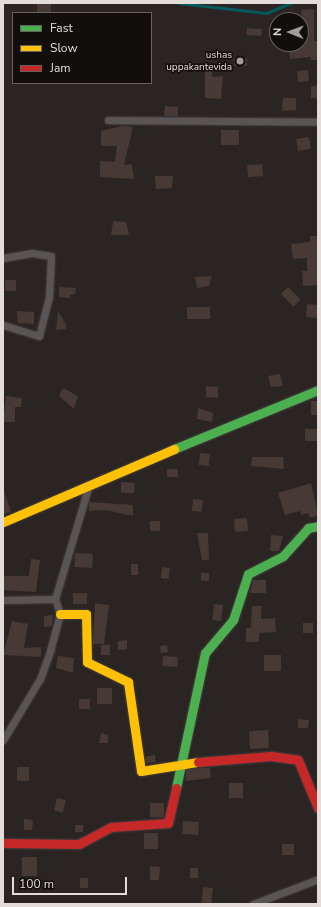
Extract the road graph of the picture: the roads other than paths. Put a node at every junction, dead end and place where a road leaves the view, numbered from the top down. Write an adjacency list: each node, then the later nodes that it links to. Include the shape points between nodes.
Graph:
1 (108, 120): 2 (street)
2 (318, 122)
3 (3, 258): 4 (street, via 32,253 51,256 49,297 39,336)
4 (3, 325)
5 (318, 390): 6 (street)
6 (88, 485): 7 (street); 9 (street)
7 (3, 522)
8 (318, 526): 13 (street, via 308,528 283,556 248,574 233,620 205,653)
9 (55, 599): 10 (street); 11 (street)
10 (3, 600)
11 (60, 614): 12 (street, via 40,679); 13 (street, via 86,614 87,662 128,682 141,771)
12 (3, 740)
13 (182, 763): 14 (street, via 271,756 298,760); 15 (street, via 168,823 111,827 79,844)
14 (318, 808)
15 (3, 843)
16 (318, 879): 17 (street)
17 (253, 904)

